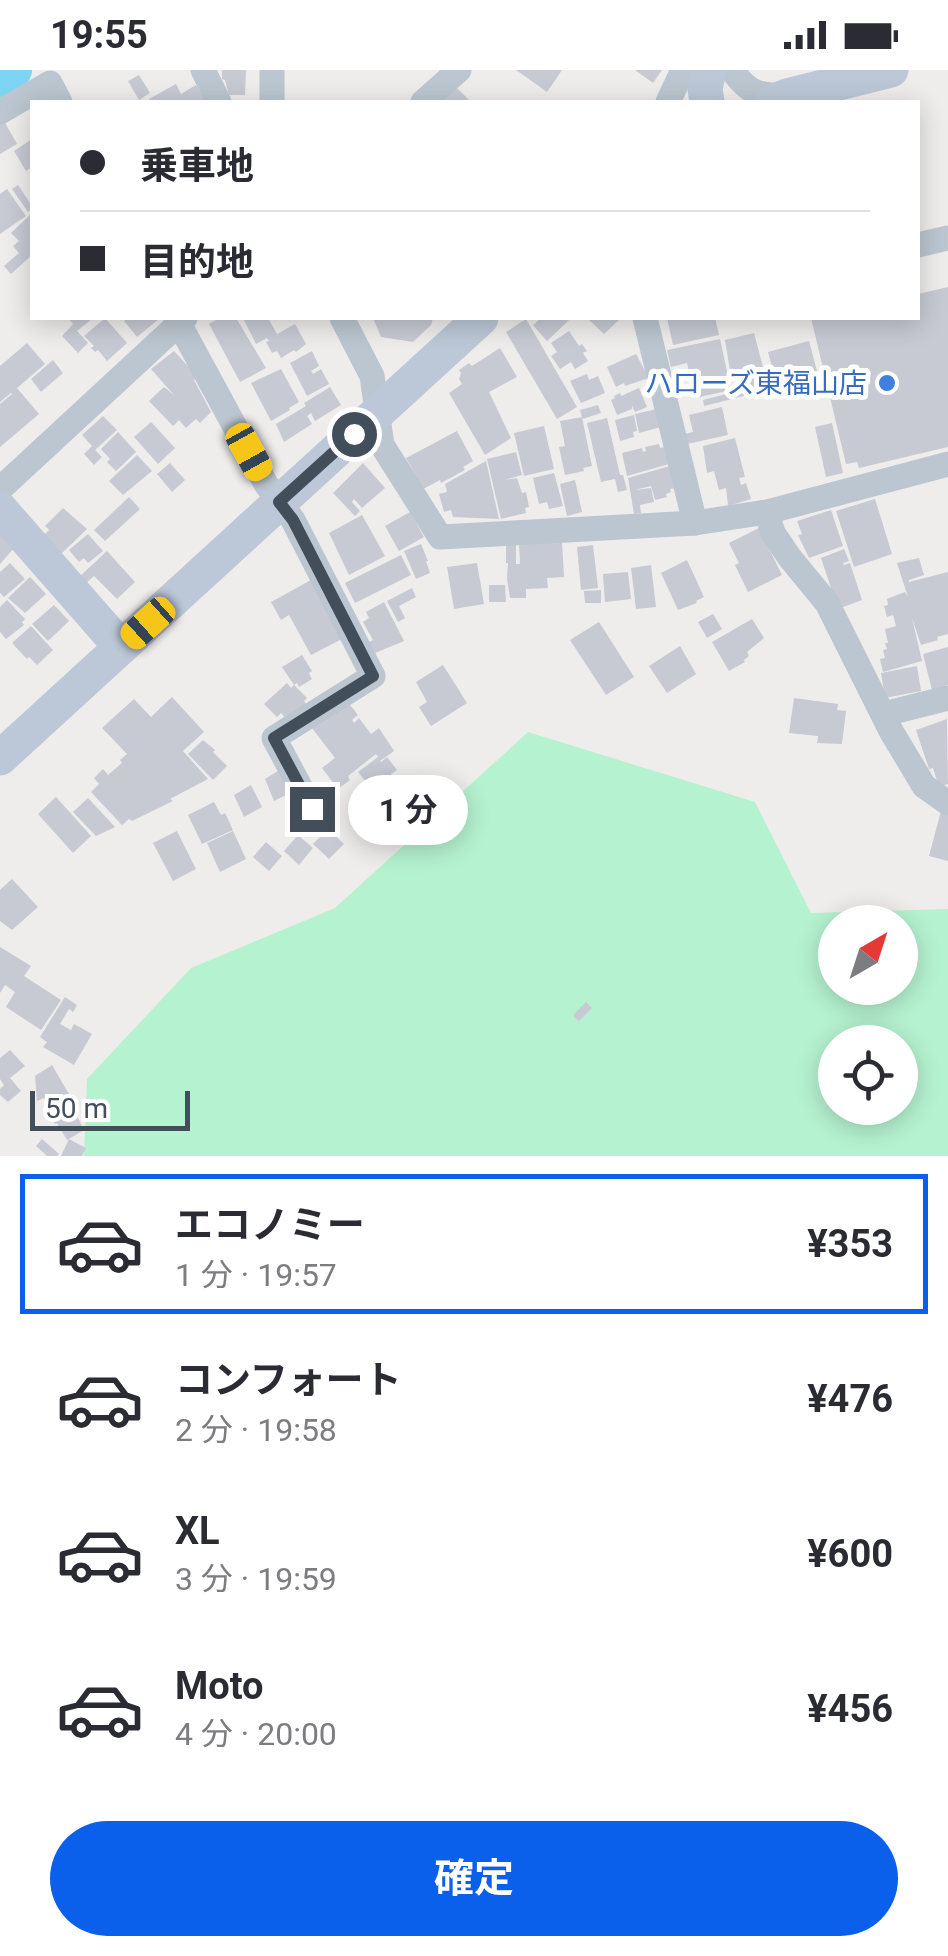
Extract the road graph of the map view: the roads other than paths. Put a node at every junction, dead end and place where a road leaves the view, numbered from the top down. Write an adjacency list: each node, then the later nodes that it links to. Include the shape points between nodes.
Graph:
1 (203, 70): 10 (street)
2 (272, 70): 11 (street)
3 (460, 70): 12 (street)
4 (683, 70): 13 (street)
5 (709, 70): 14 (street)
6 (732, 70): 8 (street, via 745,88)
7 (891, 70): 8 (street)
8 (779, 99)
9 (59, 100): 15 (street, via 50,83)
10 (217, 100)
11 (272, 100)
12 (425, 100)
13 (669, 100)
14 (707, 100)
15 (0, 112)
16 (948, 238): 17 (street)
17 (920, 245)
18 (179, 320): 25 (street)
19 (181, 320): 26 (street)
20 (343, 320): 23 (street, via 372,376)
21 (479, 320): 23 (street)
22 (645, 320): 29 (street)
23 (378, 412): 26 (street); 29 (street, via 382,444 440,537)
24 (948, 464): 28 (street)
25 (0, 489)
26 (279, 502): 30 (street); 35 (street, via 373,676 274,738)
27 (0, 509): 30 (street)
28 (766, 512): 29 (street); 32 (street, via 773,534 828,603)
29 (695, 523)
30 (121, 647): 33 (street)
31 (948, 698): 32 (street)
32 (884, 714): 34 (street, via 924,786)
33 (0, 758)
34 (948, 802)
35 (312, 809)

